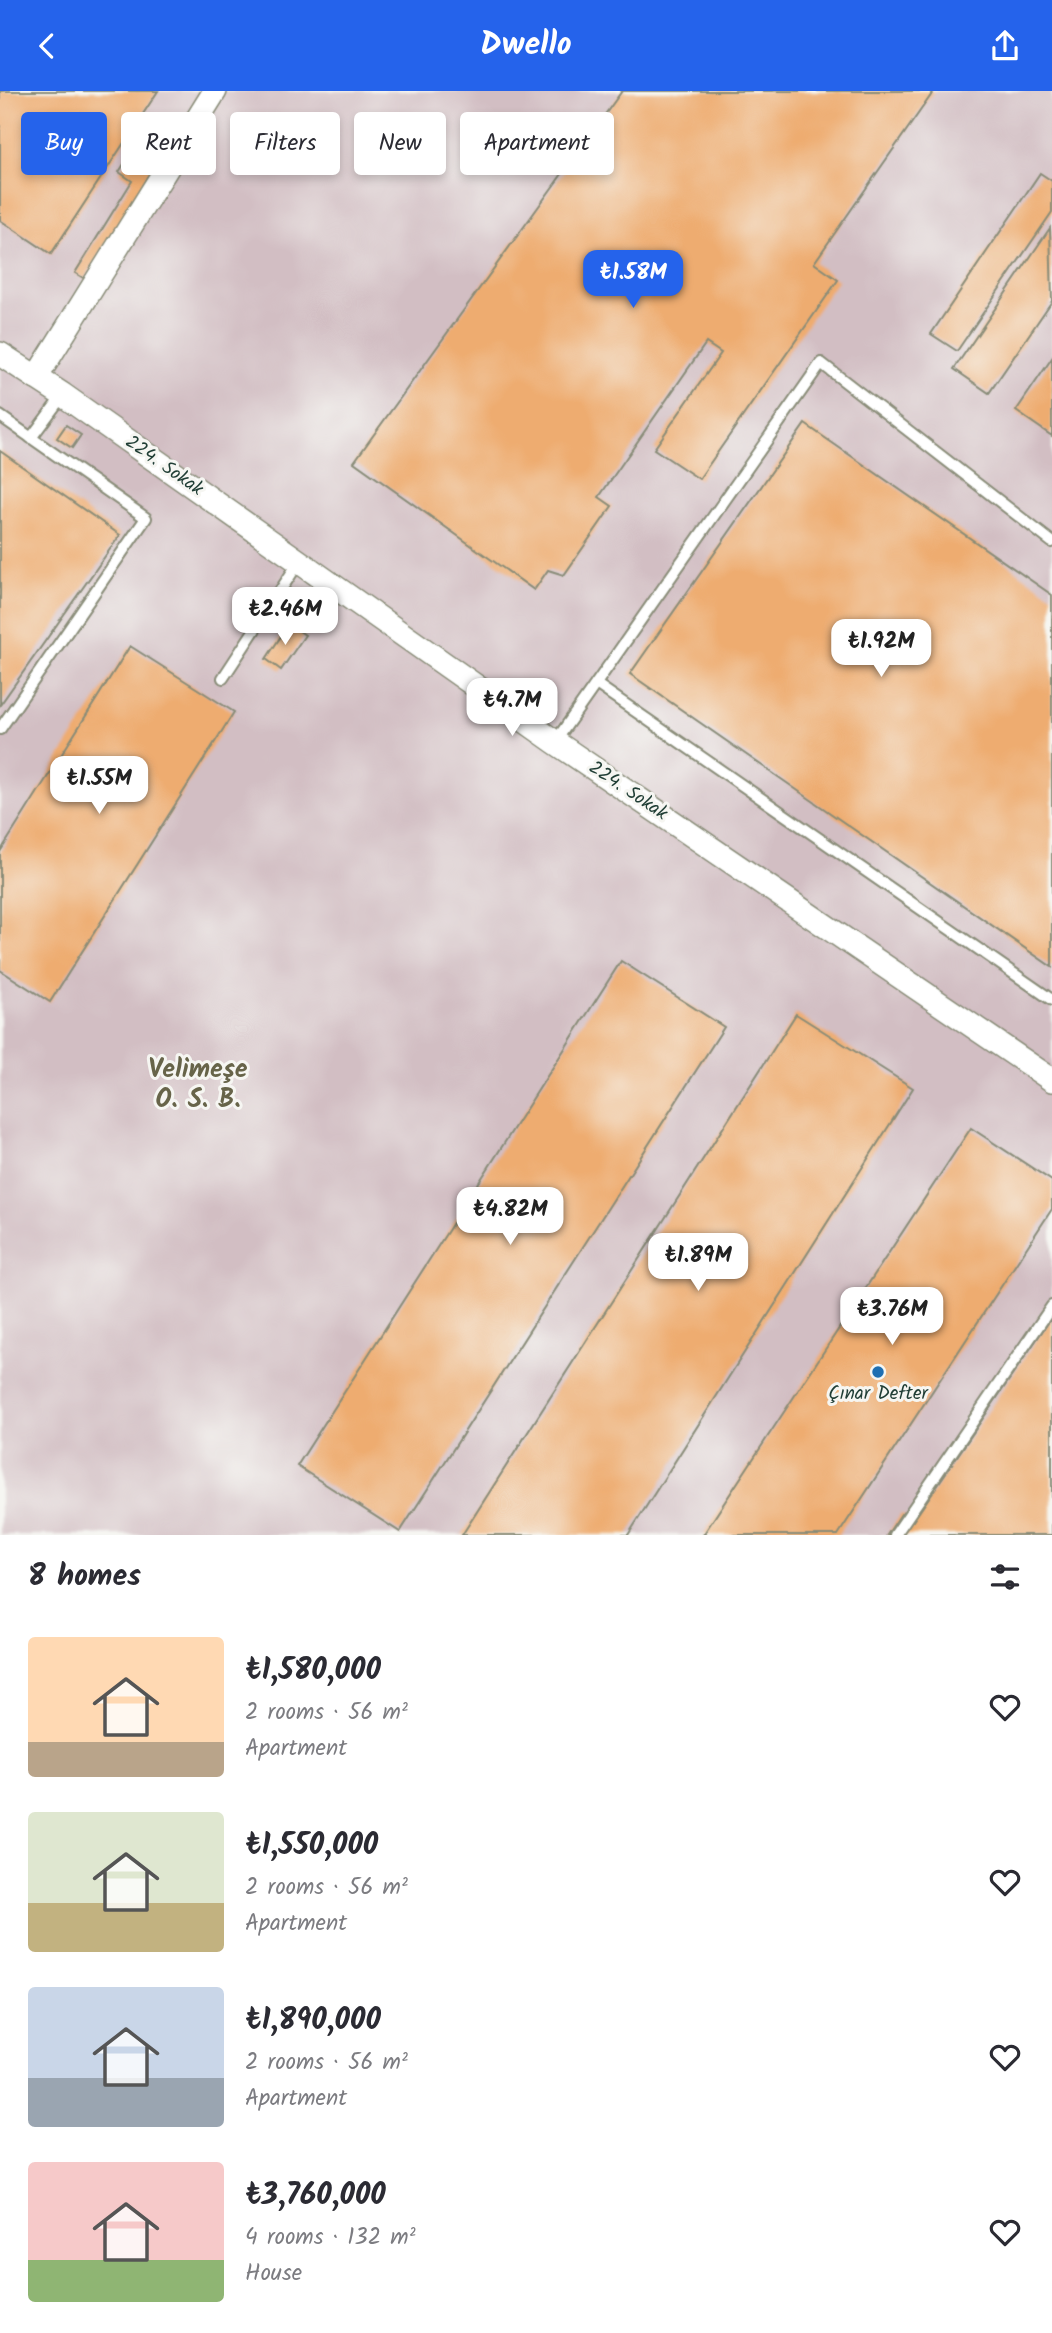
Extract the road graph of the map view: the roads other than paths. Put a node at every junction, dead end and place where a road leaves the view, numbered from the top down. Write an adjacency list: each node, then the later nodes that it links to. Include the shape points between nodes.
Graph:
1 (215, 91): 3 (street)
2 (0, 354): 3 (street, 224. Sokak)
3 (36, 378): 4 (street, 224. Sokak)
4 (64, 395): 6 (lane); 8 (street, 224. Sokak)
5 (0, 416): 6 (lane)
6 (32, 438): 11 (lane, via 146,518)
7 (1052, 542): 10 (lane, via 821,363)
8 (299, 562): 9 (lane); 12 (street, 224. Sokak)
9 (223, 677)
10 (596, 684): 12 (lane); 13 (lane)
11 (0, 729)
12 (555, 742): 14 (street, 224. Sokak)
13 (1052, 1000)
14 (1052, 1080)
15 (1052, 1306): 16 (lane)
16 (895, 1535)

